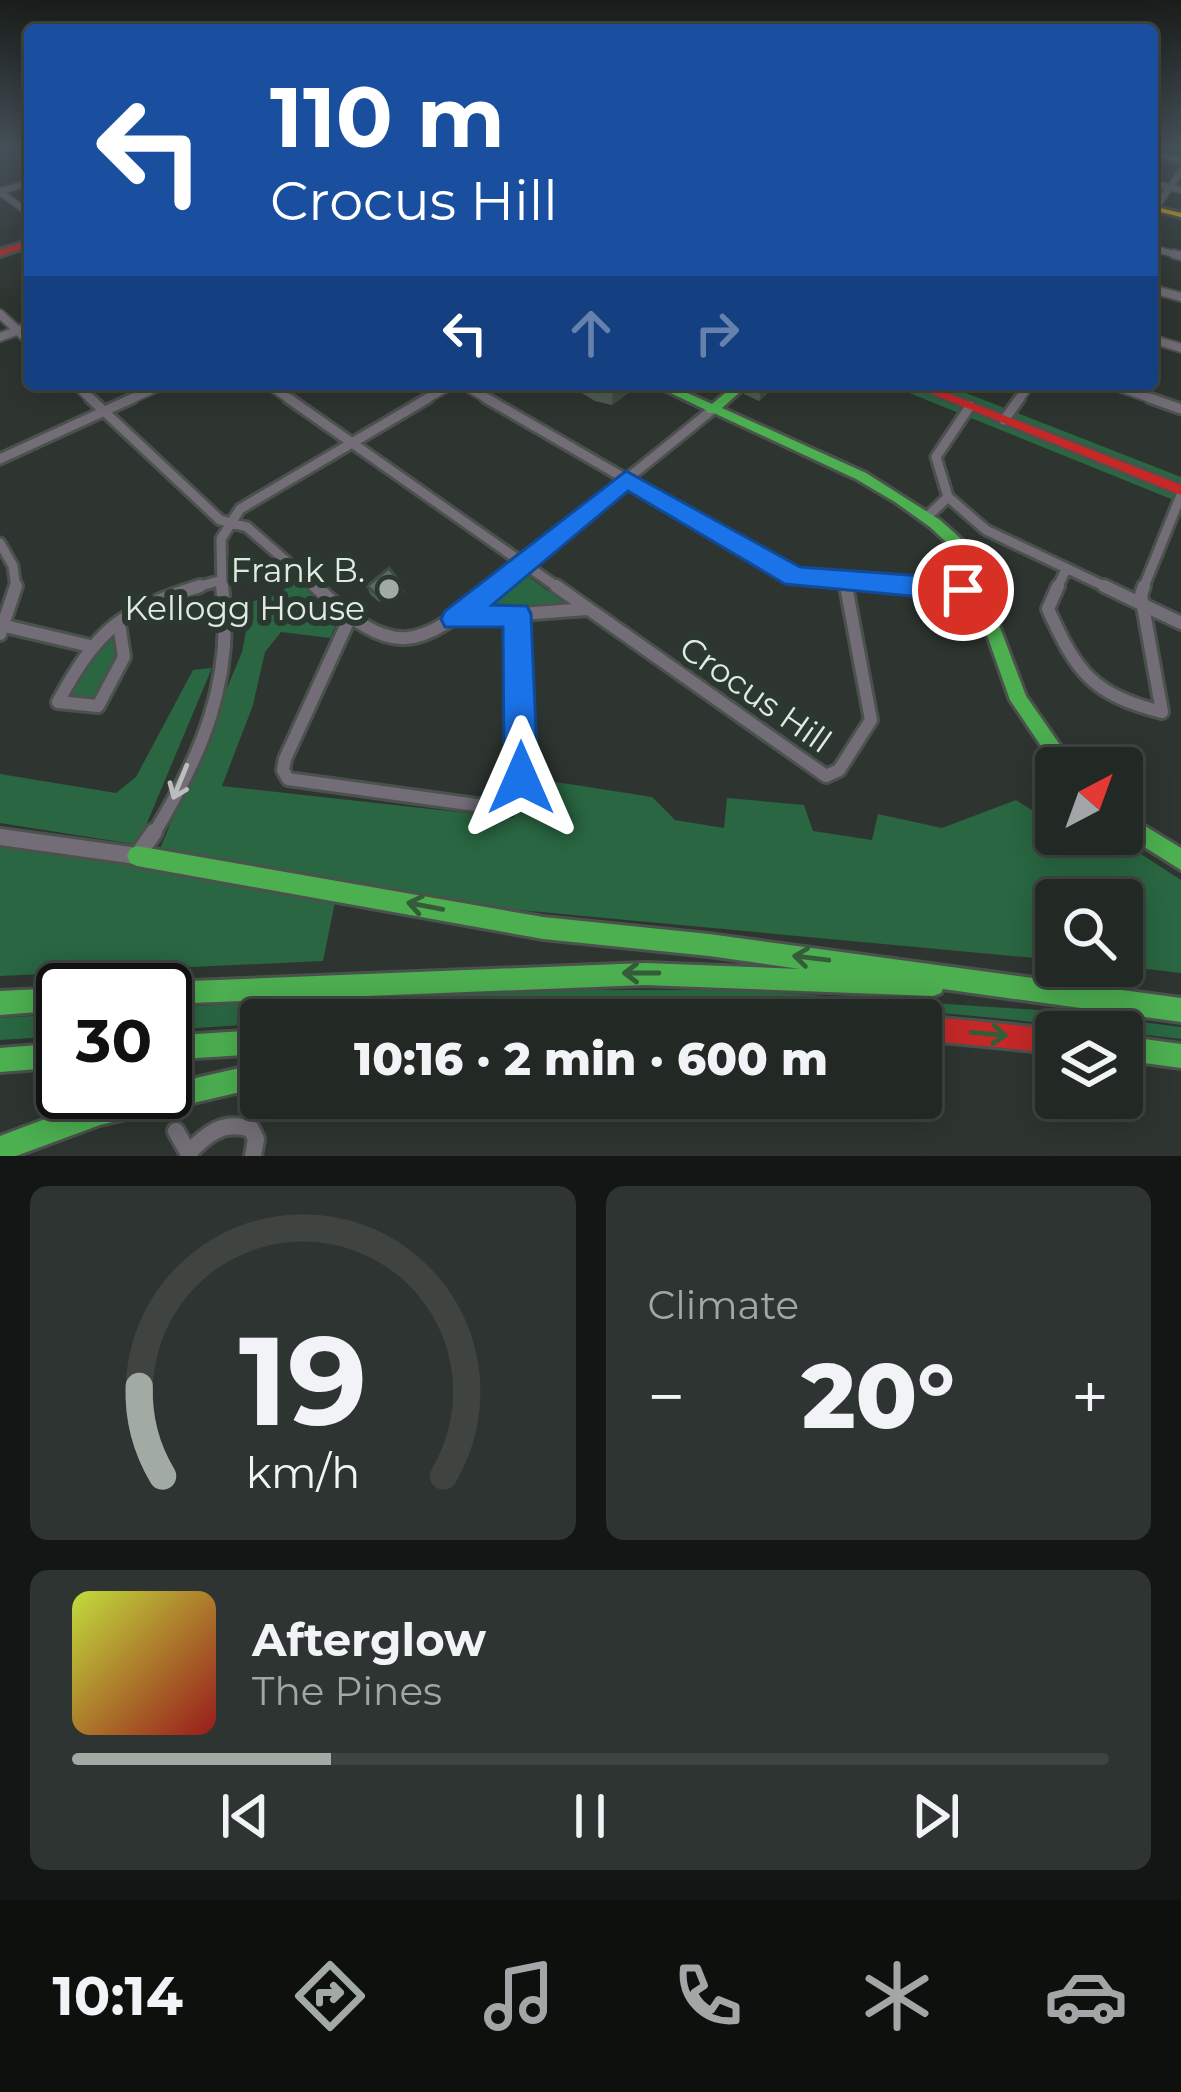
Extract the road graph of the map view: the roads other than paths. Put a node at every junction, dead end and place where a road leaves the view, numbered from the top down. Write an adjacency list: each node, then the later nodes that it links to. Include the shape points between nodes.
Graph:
1 (0, 314): 3 (street)
2 (24, 328): 3 (street)
3 (18, 331): 4 (street); 5 (street)
4 (24, 336)
5 (0, 337)
6 (81, 390): 19 (street)
7 (151, 390): 19 (street)
8 (276, 390): 21 (street)
9 (442, 390): 21 (street)
10 (472, 390): 23 (street)
11 (670, 390): 18 (main road)
12 (736, 390): 18 (main road)
13 (929, 390): 16 (main road)
14 (1026, 390): 20 (street)
15 (1127, 390): 17 (street)
16 (970, 406): 20 (main road); 25 (street, via 936,457)
17 (1181, 409)
18 (712, 410): 23 (street); 26 (main road)
19 (104, 411): 22 (street); 27 (street)
20 (1004, 420): 24 (main road)
21 (351, 444): 27 (street); 29 (street)
22 (0, 459)
23 (626, 479): 29 (street); 32 (street, via 795,577)
24 (1181, 493): 34 (street)
25 (948, 497): 26 (street); 30 (street, via 986,530)
26 (929, 515): 33 (main road, via 959,542)
27 (227, 523): 31 (street, via 217,544); 37 (street, via 248,528)
28 (0, 543): 41 (street, via 18,583)
29 (522, 565): 35 (street); 38 (street)
30 (1066, 568): 34 (street); 34 (street, via 1048,608 1079,674 1114,698 1162,712)
31 (222, 580): 40 (street); 46 (street, one-way to 46, via 229,638 213,703 165,818)
32 (845, 582): 33 (street); 35 (street, Crocus Hill, via 871,720 832,776)
33 (979, 591): 43 (main road, via 1019,700)
34 (1140, 604): 39 (street)
35 (587, 609): 36 (street)
36 (517, 614): 37 (street, via 521,778 509,796 483,806 288,779 286,759); 38 (street)
37 (351, 615): 38 (street, via 400,643 434,635)
38 (455, 619)
39 (1181, 623)
40 (118, 624): 42 (street); 42 (street, via 123,671 98,706 58,702)
41 (2, 630): 42 (street)
42 (90, 646)
43 (1052, 747)
44 (1143, 836): 47 (main road)
45 (0, 837): 46 (street)
46 (137, 856): 51 (main road, one-way to 46, via 543,928)
47 (1181, 860)
48 (192, 991): 51 (main road, one-way to 48, via 888,982 632,973)
49 (36, 1001): 50 (main road)
50 (0, 1003)
51 (1135, 1004): 52 (main road)
52 (1181, 1010)
53 (942, 1030): 54 (main road, one-way to 54)
54 (1035, 1039)
55 (240, 1043): 56 (main road)
56 (192, 1046)
57 (1143, 1051): 58 (main road)
58 (1181, 1056)
59 (36, 1057): 60 (main road)
60 (0, 1060)
61 (240, 1080): 63 (main road, via 140,1101)
62 (176, 1131): 64 (street)
63 (0, 1149)
64 (189, 1154): 65 (street, via 218,1126 251,1129)
65 (253, 1156)

